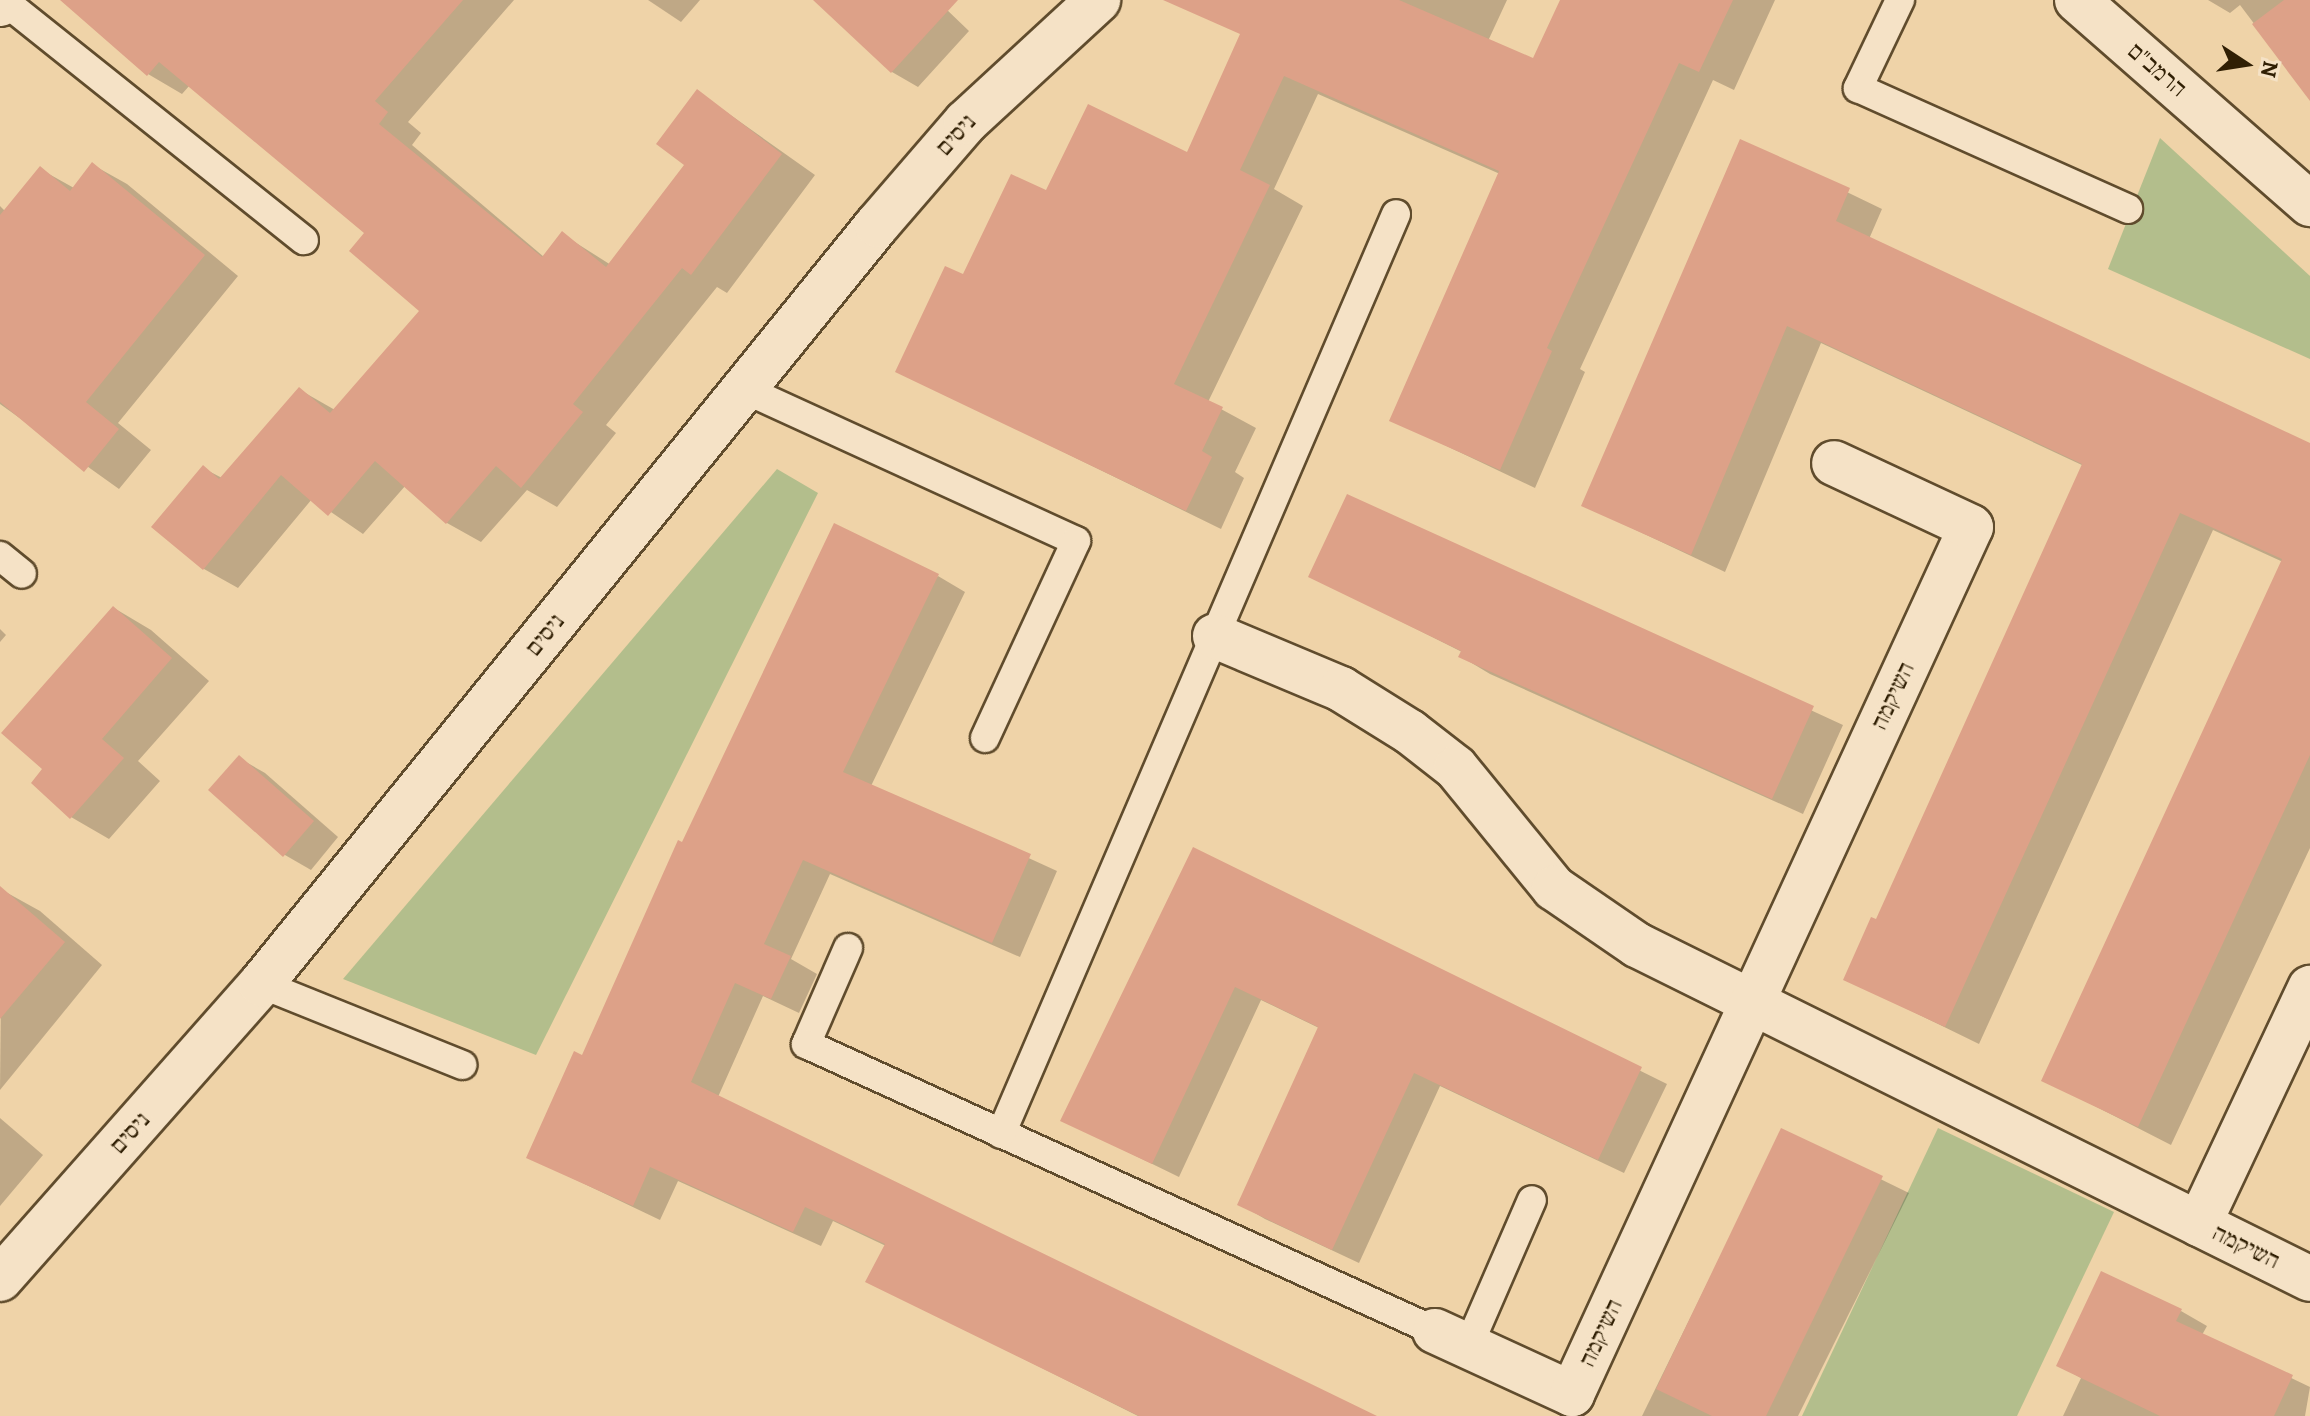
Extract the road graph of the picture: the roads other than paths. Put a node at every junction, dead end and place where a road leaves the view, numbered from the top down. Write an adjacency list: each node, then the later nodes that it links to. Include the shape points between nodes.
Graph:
1 (1098, 0): 9 (street, ניסים, via 966,122)
2 (1900, 0): 6 (lane, via 1858,88)
3 (2077, 0): 5 (street, הרמב"ם)
4 (2, 1): 8 (lane)
5 (2310, 204)
6 (2128, 209)
7 (1396, 214): 13 (lane)
8 (304, 240)
9 (744, 389): 14 (lane, via 1076,541); 16 (street, ניסים)
10 (1834, 463): 18 (street, השיקמה, via 1971,527)
11 (0, 556): 12 (lane)
12 (22, 574)
13 (1215, 636): 18 (street, השיקמה, via 1341,689 1410,732 1456,768 1554,888 1637,945); 20 (lane)
14 (985, 738)
15 (848, 948): 20 (lane, via 806,1044)
16 (261, 984): 19 (lane); 23 (street, ניסים)
17 (2310, 988): 22 (street)
18 (1752, 1002): 22 (street, השיקמה); 25 (street, השיקמה, via 1572,1394)
19 (462, 1065)
20 (1001, 1134): 25 (lane)
21 (1532, 1200): 25 (lane)
22 (2199, 1224): 24 (street, השיקמה)
23 (0, 1279)
24 (2310, 1279)
25 (1452, 1339)

